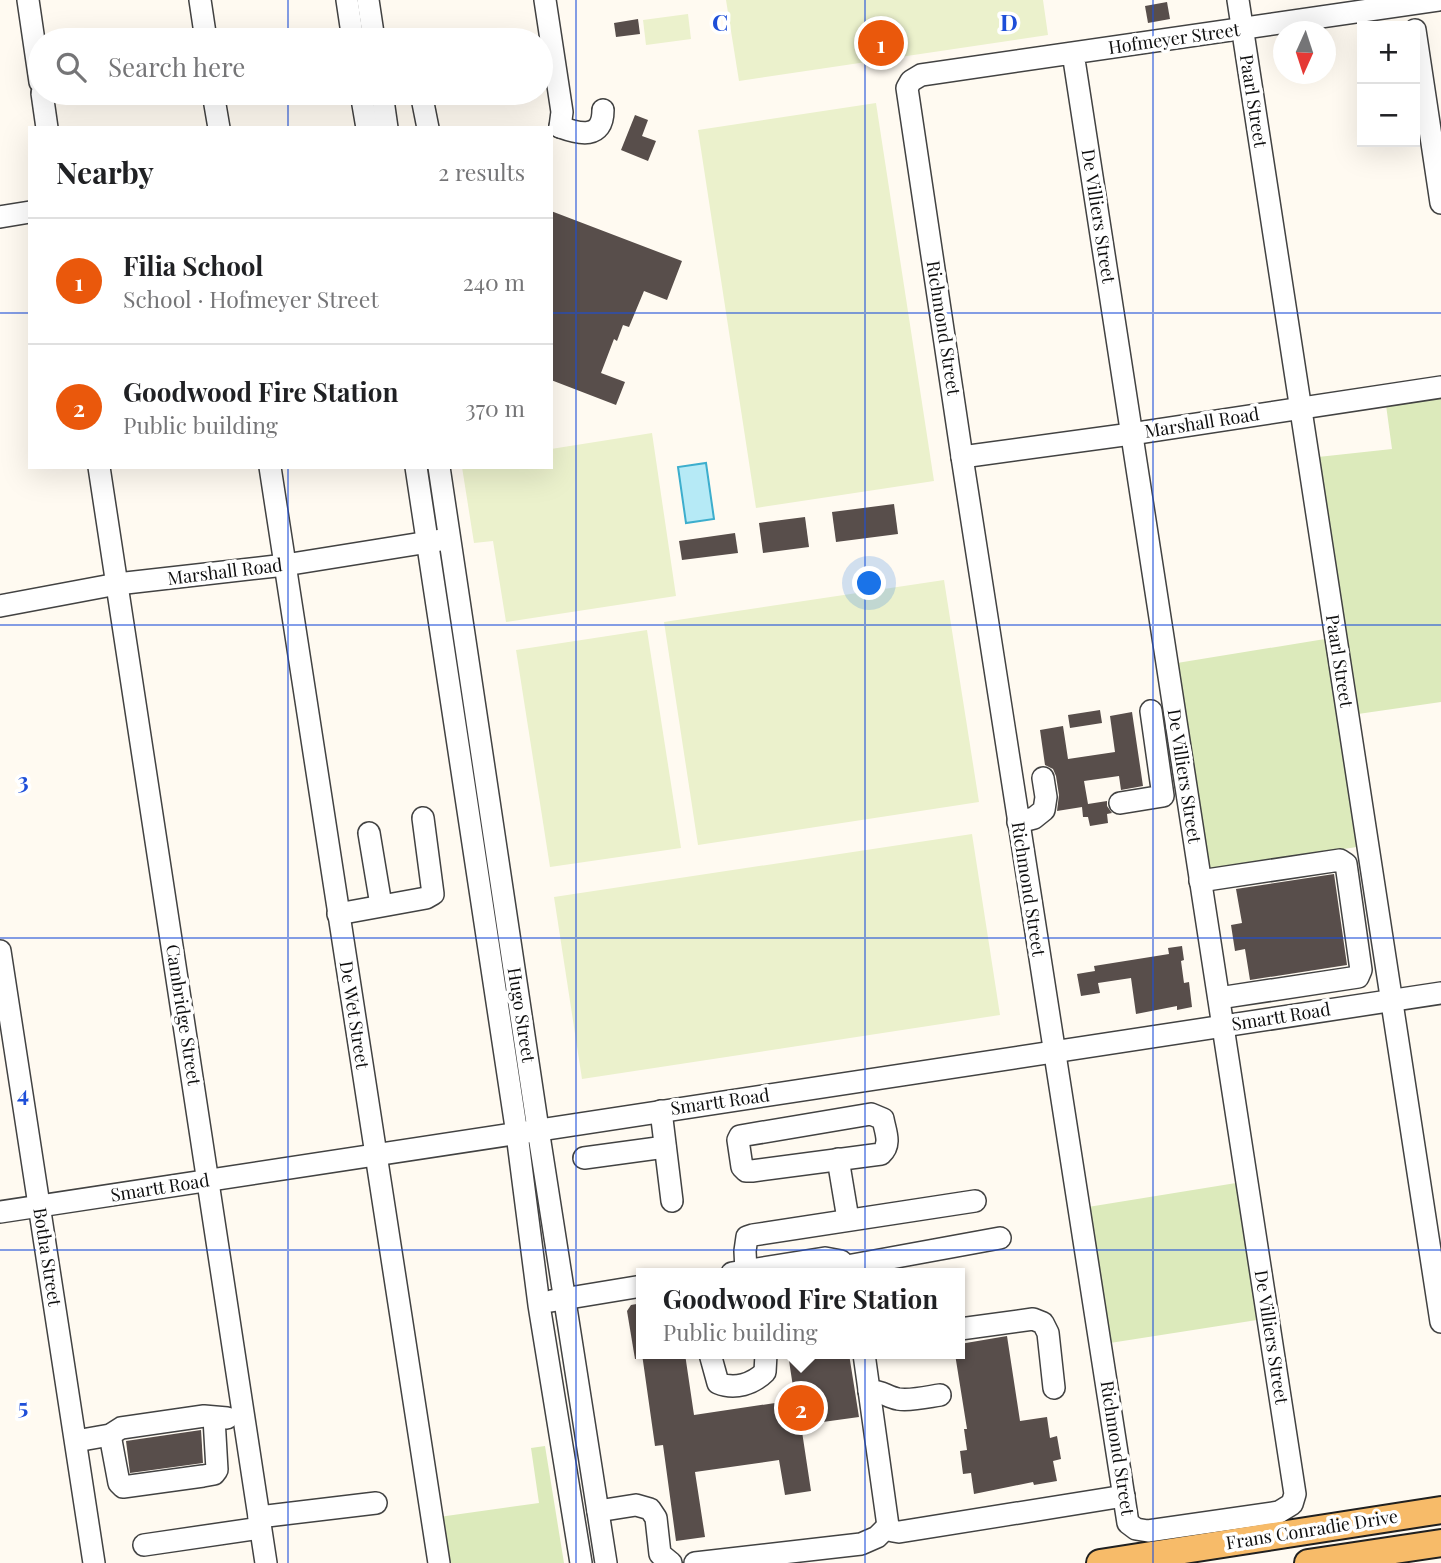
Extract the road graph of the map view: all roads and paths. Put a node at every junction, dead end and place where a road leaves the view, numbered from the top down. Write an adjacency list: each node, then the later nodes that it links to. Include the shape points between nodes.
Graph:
1 (28, 0): 10 (street)
2 (200, 0): 11 (street)
3 (347, 0): 12 (street)
4 (368, 0): 13 (street)
5 (545, 0): 14 (street)
6 (1238, 0): 15 (street, Paarl Street)
7 (1438, 0): 8 (street, Hofmeyer Street)
8 (1410, 2): 9 (street); 15 (street, Hofmeyer Street)
9 (1413, 21)
10 (32, 28)
11 (204, 28)
12 (351, 28)
13 (372, 28)
14 (549, 28)
15 (1242, 29): 17 (street, Hofmeyer Street); 36 (street, Paarl Street)
16 (553, 53): 31 (street, via 562,112)
17 (1073, 53): 19 (street, Hofmeyer Street); 37 (street, De Villiers Street)
18 (1420, 67): 32 (street)
19 (911, 80): 38 (street, Richmond Street, via 907,91)
20 (44, 105): 26 (street)
21 (216, 105): 27 (street)
22 (363, 105): 28 (street)
23 (384, 105): 29 (street)
24 (423, 105): 30 (street)
25 (603, 110): 31 (street, via 599,125 591,132)
26 (47, 126)
27 (219, 126)
28 (366, 126)
29 (387, 126)
30 (428, 126)
31 (556, 129)
32 (1441, 203)
33 (28, 212): 34 (street)
34 (0, 217)
35 (1441, 387): 36 (street, Marshall Road)
36 (1299, 408): 37 (street, Marshall Road); 58 (street, Paarl Street)
37 (1131, 434): 38 (street, Marshall Road); 50 (street, De Villiers Street)
38 (962, 457): 54 (street, Richmond Street)
39 (99, 469): 46 (street, Cambridge Street)
40 (271, 469): 45 (street, De Wet Street)
41 (416, 469): 44 (street, Hugo Street)
42 (439, 469): 43 (street, Hugo Street)
43 (450, 538): 44 (street, Marshall Road); 68 (street, Hugo Street)
44 (428, 543): 45 (street, Marshall Road); 68 (street, Hugo Street)
45 (285, 565): 46 (street, Marshall Road); 59 (street, De Wet Street)
46 (117, 584): 47 (street, Marshall Road); 73 (street, Cambridge Street)
47 (0, 606)
48 (1151, 710): 51 (street)
49 (1043, 778): 54 (street, via 1044,810)
50 (1186, 792): 51 (street); 56 (street, De Villiers Street)
51 (1163, 796): 52 (street)
52 (1120, 803)
53 (423, 818): 57 (street, via 433,894)
54 (1018, 822): 66 (street, Richmond Street)
55 (369, 833): 57 (street)
56 (1200, 881): 60 (street, via 1340,860 1346,864); 63 (street, De Villiers Street)
57 (381, 905): 59 (street)
58 (1378, 912): 60 (street); 64 (street, Paarl Street)
59 (338, 914): 70 (street, De Wet Street)
60 (1355, 918): 63 (street, via 1358,977)
61 (0, 951): 76 (street, Botha Street)
62 (1441, 993): 64 (street, Smartt Road)
63 (1219, 998): 65 (street, De Villiers Street)
64 (1391, 1001): 65 (street, Smartt Road); 87 (street, Paarl Street)
65 (1223, 1026): 66 (street, Smartt Road); 102 (street, De Villiers Street)
66 (1054, 1052): 67 (street, Smartt Road); 101 (street, Richmond Street)
67 (661, 1111): 68 (street, Smartt Road); 69 (street)
68 (528, 1131): 70 (street, Smartt Road); 85 (street, Hugo Street); 86 (street, Hugo Street)
69 (664, 1147): 71 (street); 74 (street)
70 (376, 1154): 73 (street, Smartt Road); 112 (street, De Wet Street)
71 (584, 1158)
72 (838, 1159): 72 (street, via 746,1171 741,1167 738,1140 746,1133 868,1114 883,1119 888,1142 883,1152); 78 (street)
73 (208, 1180): 76 (street, Smartt Road); 97 (street, Cambridge Street)
74 (671, 1201)
75 (975, 1201): 78 (street)
76 (39, 1206): 77 (street, Smartt Road); 100 (street, Botha Street)
77 (0, 1212)
78 (848, 1219): 80 (street, via 747,1237)
79 (1000, 1238): 83 (street)
80 (740, 1268)
81 (764, 1268): 82 (street, via 833,1258)
82 (848, 1268)
83 (854, 1268)
84 (636, 1287): 85 (street)
85 (564, 1297): 86 (street); 95 (street, Hugo Street)
86 (539, 1305): 96 (street, Hugo Street)
87 (1441, 1322)
88 (965, 1328): 92 (street, via 1039,1320 1048,1333)
89 (711, 1359): 90 (street, via 718,1383 726,1386 756,1381 765,1372)
90 (766, 1359)
91 (865, 1359): 93 (street)
92 (1054, 1388)
93 (869, 1391): 94 (street, via 904,1400); 107 (street)
94 (940, 1395)
95 (580, 1399): 96 (street); 105 (street, Hugo Street)
96 (555, 1403): 113 (street, Hugo Street)
97 (243, 1416): 98 (street); 106 (street, Cambridge Street)
98 (214, 1418): 99 (street, via 121,1428); 99 (street, via 218,1470 203,1476 123,1486)
99 (110, 1435): 100 (street)
100 (76, 1441): 110 (street, Botha Street)
101 (1124, 1496): 102 (street, Richmond Street, via 1128,1523 1148,1531 1279,1512); 107 (street, via 899,1532)
102 (1294, 1499)
103 (376, 1503): 106 (street)
104 (1441, 1510): 117 (main road, Frans Conradie Drive)
105 (598, 1511): 114 (street, Hugo Street); 115 (street, via 636,1505 650,1509 656,1518 660,1553)
106 (260, 1523): 109 (street); 111 (street, Cambridge Street)
107 (888, 1526): 116 (street, via 862,1544)
108 (1441, 1543): 118 (main road, Frans Conradie Drive)
109 (144, 1545)
110 (94, 1563)
111 (266, 1563)
112 (439, 1563)
113 (581, 1563)
114 (606, 1563)
115 (671, 1563)
116 (695, 1563)
117 (1100, 1563)
118 (1308, 1563)

